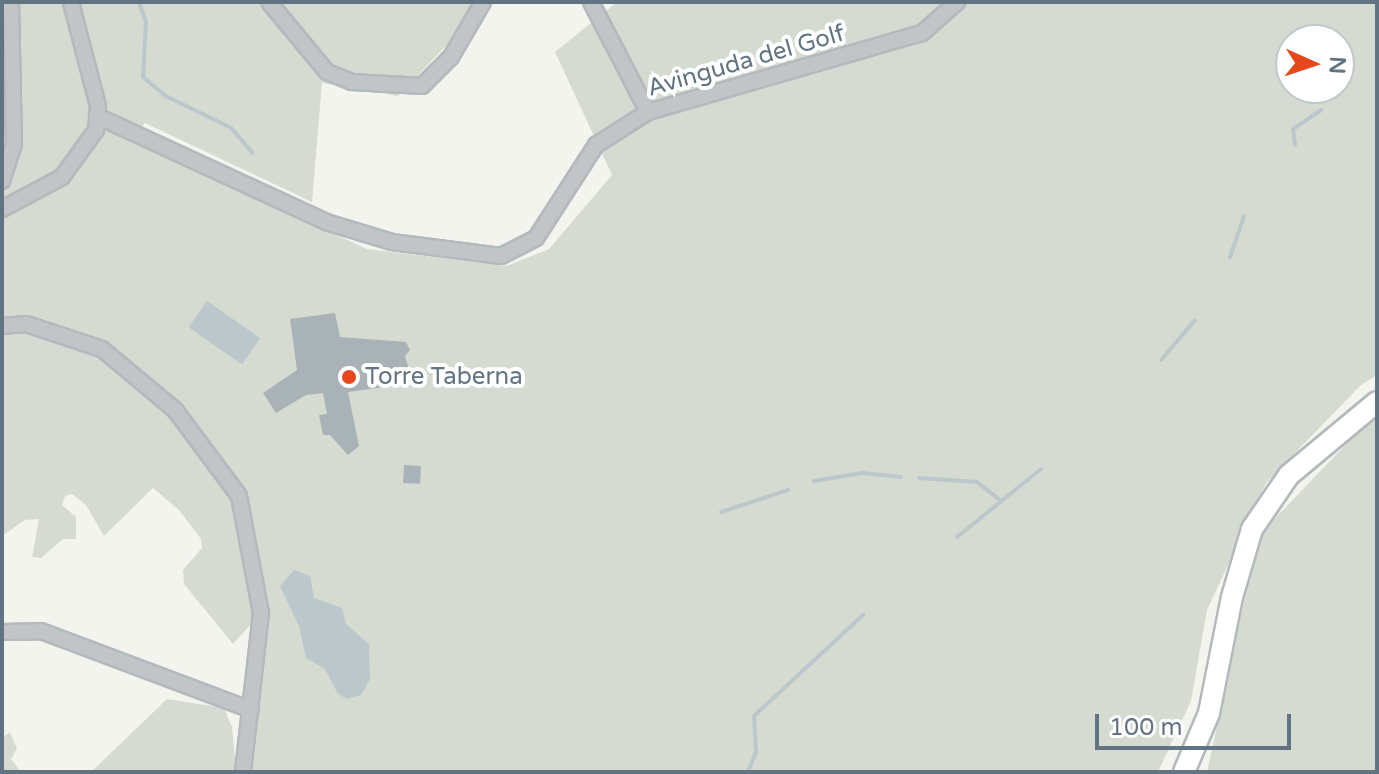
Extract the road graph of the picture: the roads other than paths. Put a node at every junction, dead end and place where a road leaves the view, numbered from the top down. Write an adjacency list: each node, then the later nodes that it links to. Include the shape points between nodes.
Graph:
1 (11, 2): 9 (street, via 14,144)
2 (71, 2): 8 (street)
3 (269, 2): 4 (street, via 327,72 352,82 422,86 451,57)
4 (483, 2)
5 (591, 2): 7 (street)
6 (957, 2): 7 (street, Avinguda del Golf, via 922,33)
7 (648, 112): 8 (street, Avinguda del Golf, via 596,145 536,238 501,256 392,242 326,222)
8 (97, 116): 10 (street, via 96,130 62,177)
9 (2, 181)
10 (2, 209)
11 (2, 326): 14 (street, via 26,324 102,349 175,410 239,496 261,613)
12 (1377, 402): 16 (main road, via 1289,475 1252,529 1232,597 1209,713)
13 (2, 632): 14 (street, via 41,631)
14 (251, 710): 15 (street)
15 (243, 772)
16 (1184, 772)

